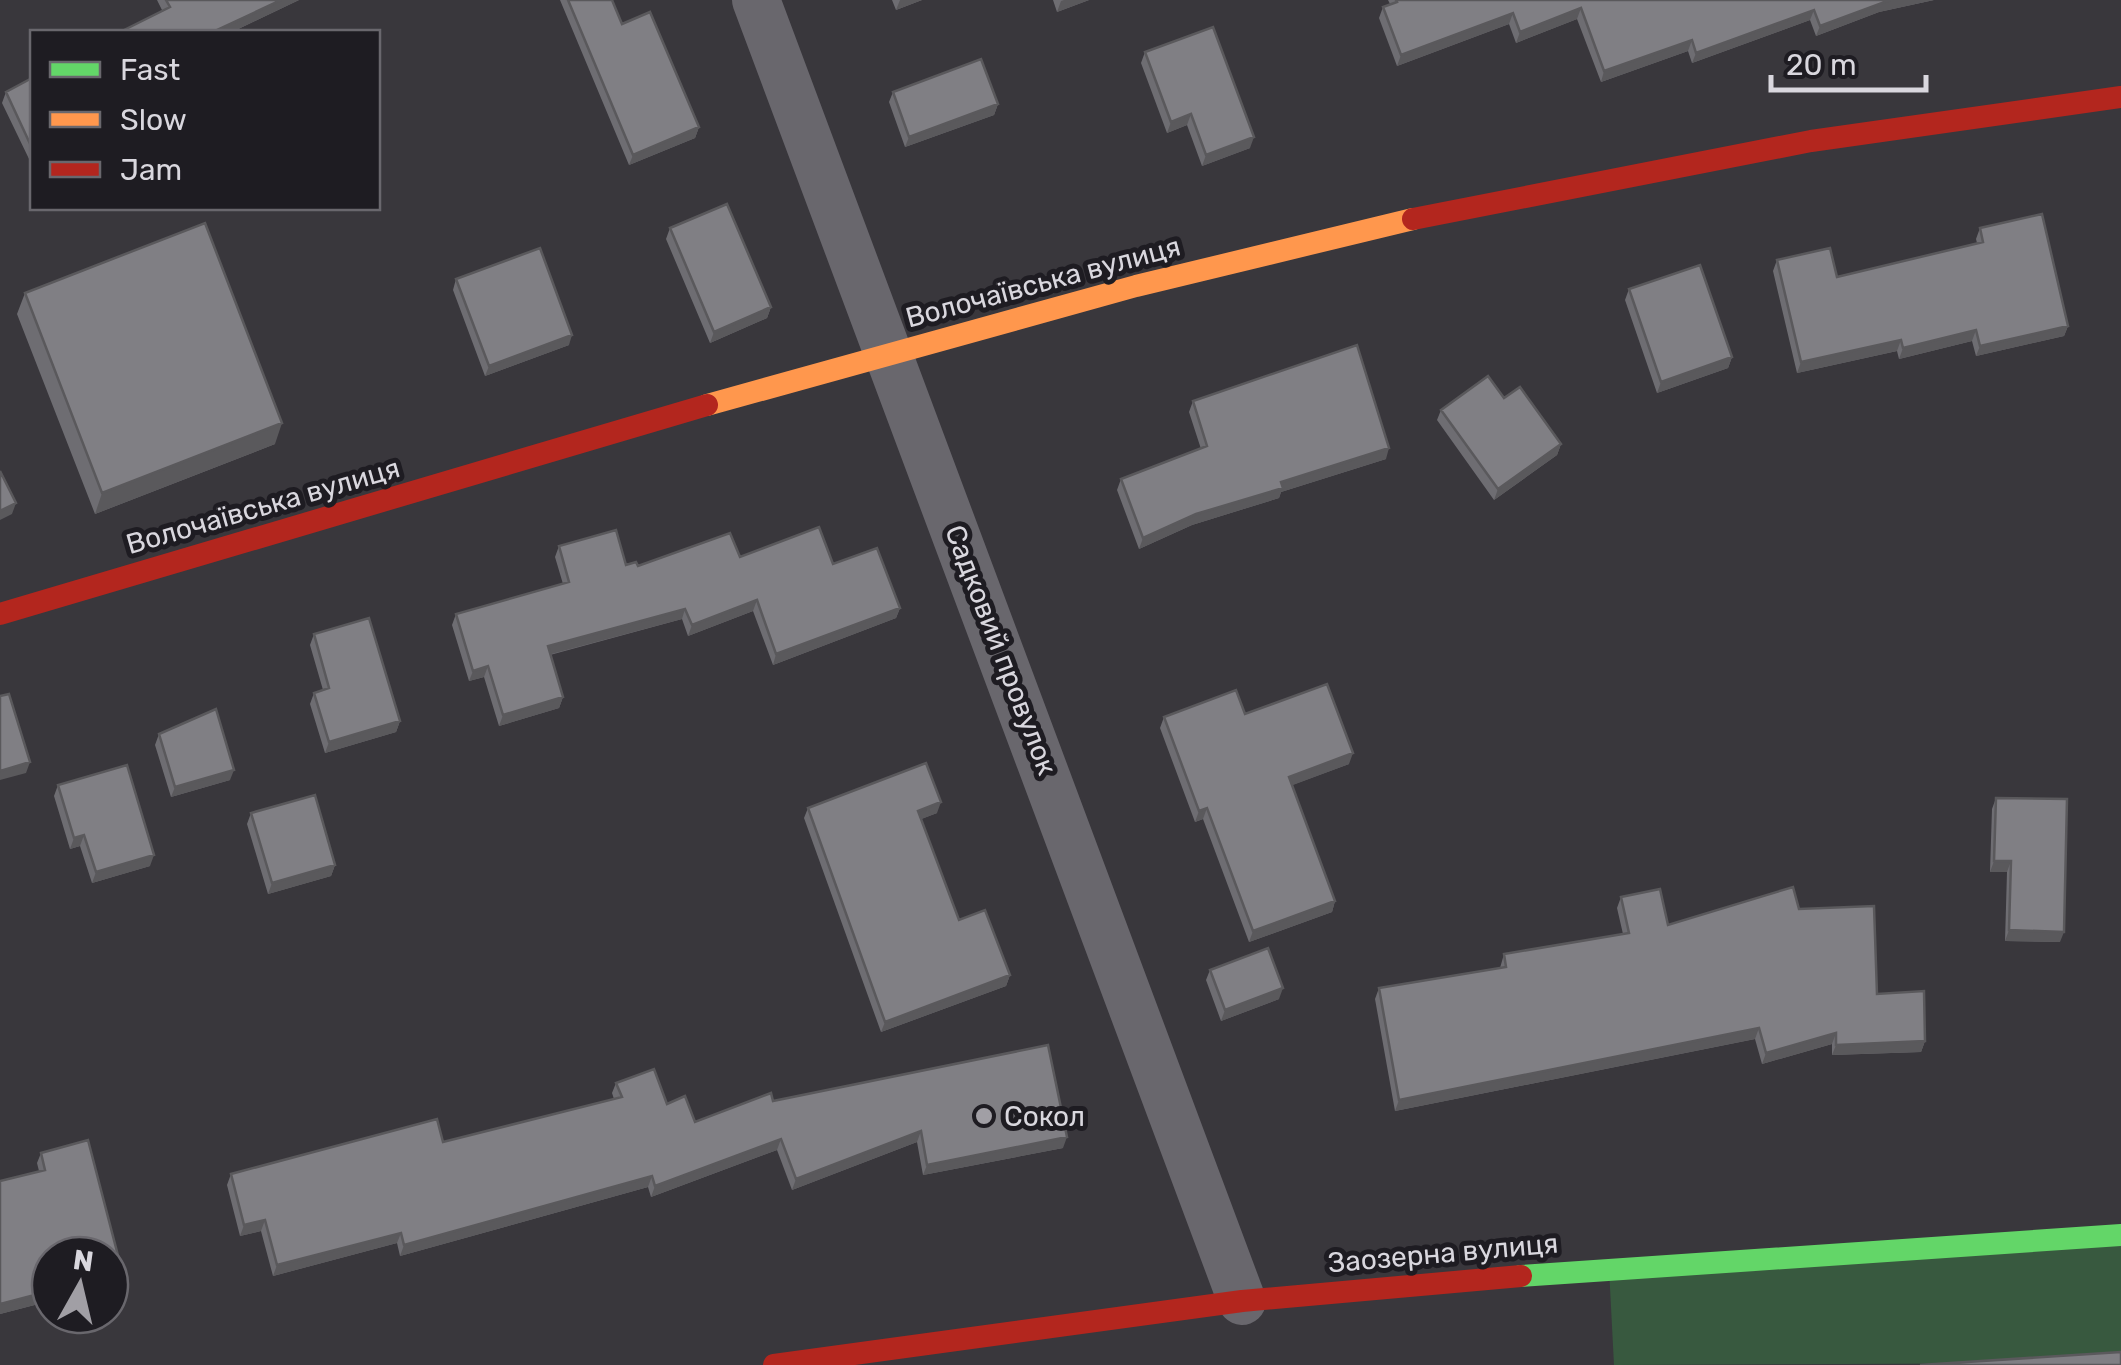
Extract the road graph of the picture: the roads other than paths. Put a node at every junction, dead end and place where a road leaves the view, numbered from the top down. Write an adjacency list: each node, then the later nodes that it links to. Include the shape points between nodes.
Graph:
1 (756, 0): 3 (street, Садковий провулок)
2 (2121, 97): 3 (street, Волочаївська вулиця, via 1642,170 1299,245)
3 (889, 354): 4 (street, Волочаївська вулиця); 6 (street, Садковий провулок)
4 (0, 614)
5 (2121, 1235): 6 (street, Заозерна вулиця)
6 (1242, 1300): 7 (street, Заозерна вулиця)
7 (774, 1365)

